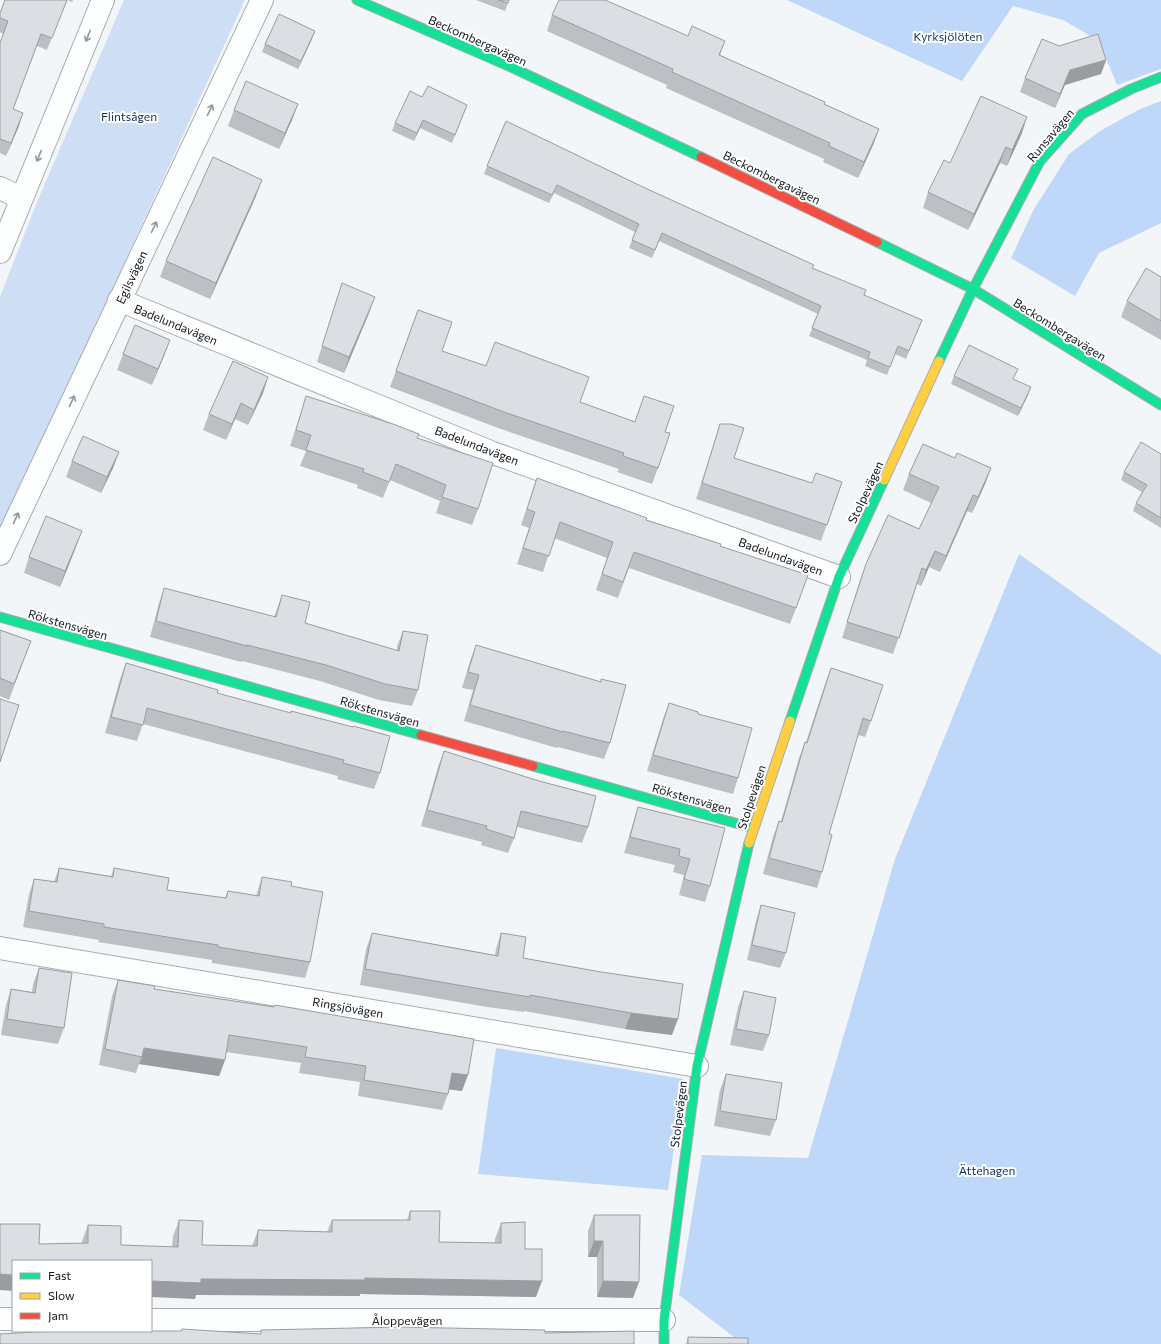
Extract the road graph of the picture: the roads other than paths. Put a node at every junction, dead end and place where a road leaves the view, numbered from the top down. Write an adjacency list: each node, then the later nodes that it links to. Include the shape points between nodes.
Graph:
1 (103, 0): 6 (street, one-way to 6)
2 (262, 0): 9 (street, Egilsvägen, one-way to 2)
3 (357, 0): 8 (street, Beckombergavägen, via 511,67)
4 (1161, 77): 8 (street, Runsavägen, via 1082,114 1040,161)
5 (0, 188): 6 (street)
6 (21, 198): 7 (street)
7 (0, 252)
8 (973, 289): 10 (street, Beckombergavägen); 12 (street, Stolpevägen)
9 (119, 300): 11 (street, Egilsvägen, one-way to 9); 12 (street, Badelundavägen, via 493,453)
10 (1161, 405)
11 (0, 554)
12 (839, 577): 14 (street, Stolpevägen)
13 (0, 617): 14 (street, Rökstensvägen)
14 (753, 828): 16 (street, Stolpevägen)
15 (0, 948): 16 (street, Ringsjövägen)
16 (697, 1066): 20 (street, Stolpevägen)
17 (0, 1319): 18 (street)
18 (12, 1319)
19 (152, 1320): 20 (street, Åloppevägen)
20 (664, 1320): 21 (street, Stolpevägen)
21 (664, 1344)

